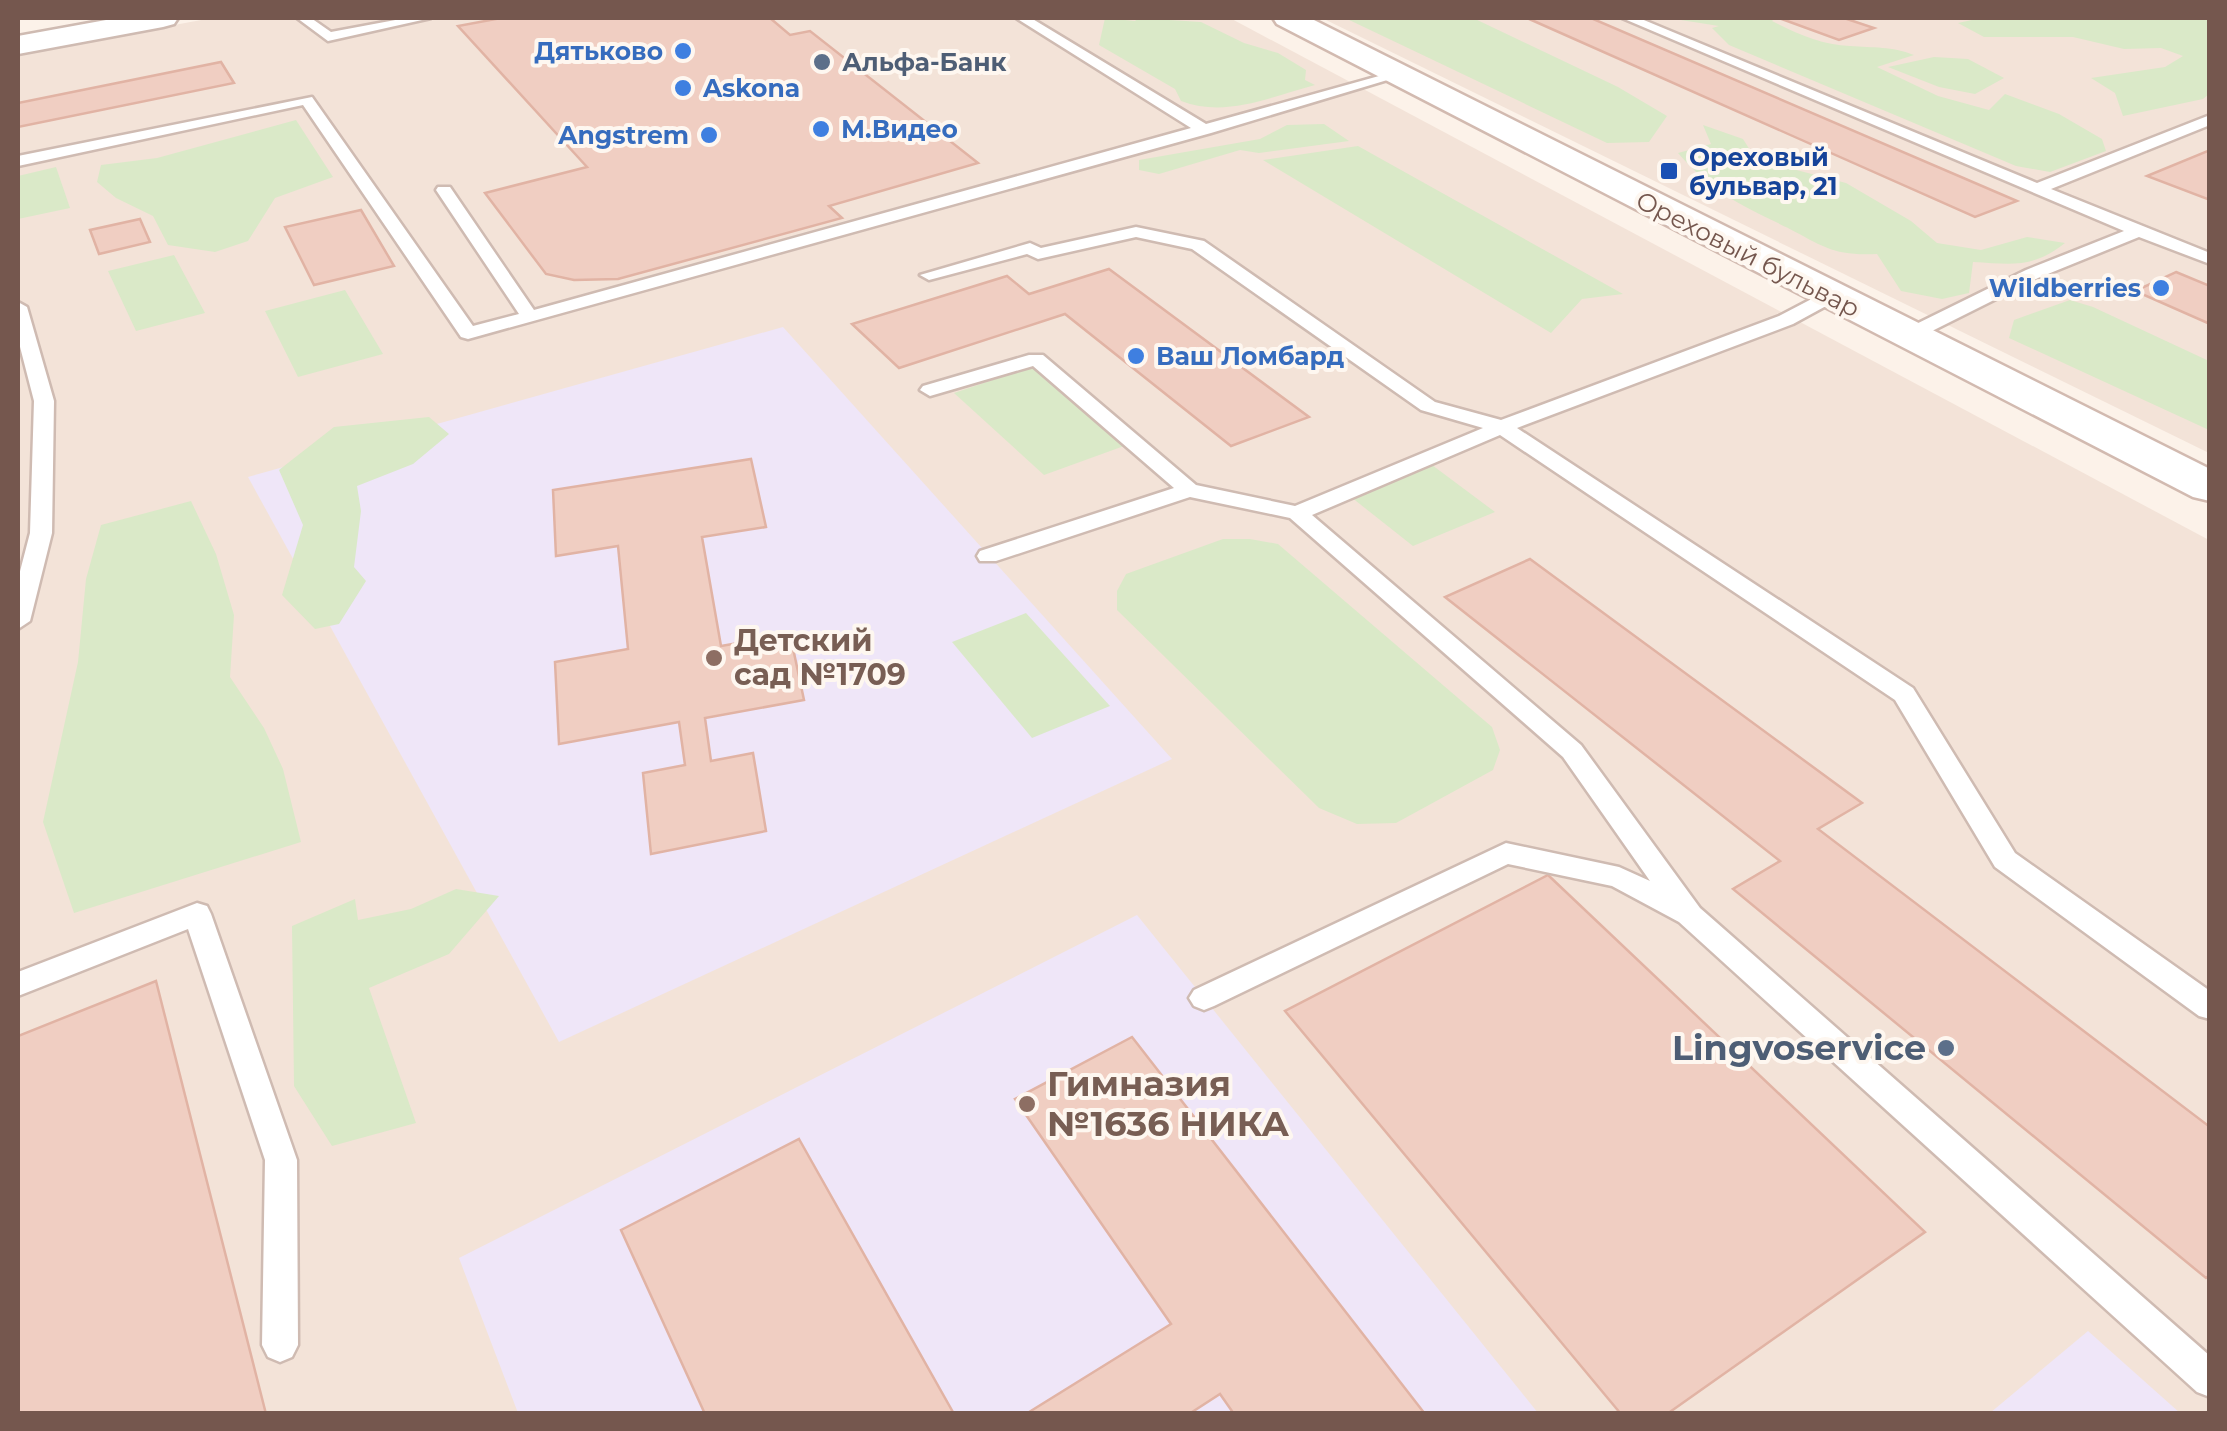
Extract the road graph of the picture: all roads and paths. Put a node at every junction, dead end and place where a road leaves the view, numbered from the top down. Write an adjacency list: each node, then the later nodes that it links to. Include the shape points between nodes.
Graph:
1 (163, 18): 7 (main road)
2 (304, 18): 3 (lane, via 328,37)
3 (424, 18)
4 (1022, 18): 10 (lane)
5 (1288, 18): 8 (main road, Ореховый бульвар)
6 (1629, 18): 12 (lane)
7 (18, 42)
8 (1397, 75): 10 (lane); 17 (main road, Ореховый бульвар)
9 (2210, 119): 12 (lane)
10 (1206, 130): 19 (lane)
11 (18, 161): 19 (lane, via 308,100 468,334)
12 (2037, 189): 14 (lane)
13 (444, 190): 19 (lane)
14 (2140, 231): 15 (lane); 20 (lane)
15 (2210, 260)
16 (929, 275): 22 (lane, via 1030,248 1038,254 1136,232 1198,245 1428,406)
17 (1832, 296): 20 (main road, Ореховый бульвар); 22 (lane, via 1786,320)
18 (18, 308): 27 (lane, via 44,402 41,533)
19 (530, 317)
20 (1908, 335): 23 (main road, Ореховый бульвар)
21 (930, 390): 24 (lane, via 1036,359)
22 (1502, 426): 25 (lane); 31 (lane, via 1904,694 2005,860)
23 (2210, 487)
24 (1188, 490): 25 (lane); 26 (lane)
25 (1297, 513): 28 (lane, via 1572,751)
26 (988, 556)
27 (18, 621)
28 (1690, 916): 30 (lane, via 1619,877 1506,854); 33 (lane)
29 (18, 984): 32 (lane, via 197,914 281,1160)
30 (1204, 998)
31 (2210, 1007)
32 (280, 1345)
33 (2210, 1380)

